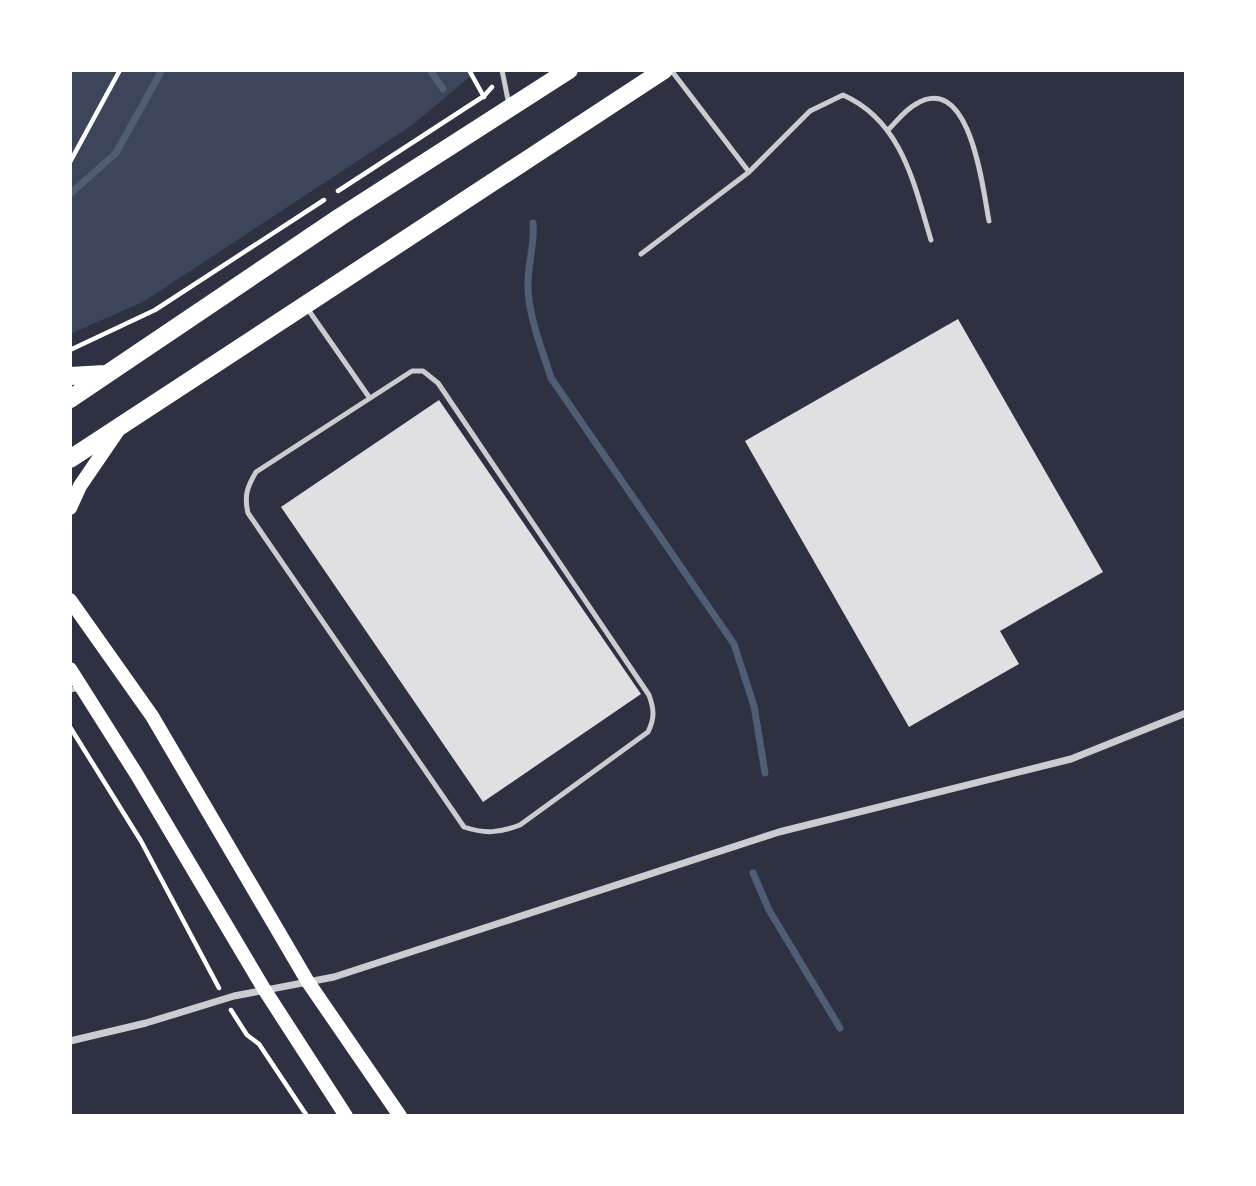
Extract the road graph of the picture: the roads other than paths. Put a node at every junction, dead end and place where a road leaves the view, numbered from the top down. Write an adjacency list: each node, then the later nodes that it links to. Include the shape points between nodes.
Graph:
1 (569, 70): 5 (main road)
2 (664, 70): 11 (main road)
3 (671, 70): 7 (lane)
4 (502, 73): 5 (lane)
5 (503, 113): 12 (main road)
6 (888, 130): 7 (lane, via 861,103 843,95 810,110); 8 (lane, via 919,102 935,99 955,108 968,128); 9 (lane, via 906,159)
7 (749, 172): 10 (lane)
8 (989, 221)
9 (931, 240)
10 (641, 254)
11 (305, 306): 14 (lane); 16 (main road)
12 (109, 373): 13 (main road); 15 (main road)
13 (70, 376)
14 (369, 397): 14 (lane, via 256,472 246,492 248,513 464,827 483,834 502,832 520,825 648,732 654,708 430,374 412,371)
15 (70, 399)
16 (122, 425): 17 (main road); 18 (main road)
17 (70, 459)
18 (70, 508)
19 (70, 600): 23 (main road, via 186,770)
20 (70, 669): 21 (main road)
21 (77, 689): 24 (main road)
22 (1186, 713): 23 (street, via 1071,758 779,832)
23 (307, 982): 24 (street); 27 (main road)
24 (264, 989): 25 (street); 26 (main road)
25 (70, 1041)
26 (346, 1116)
27 (400, 1116)

